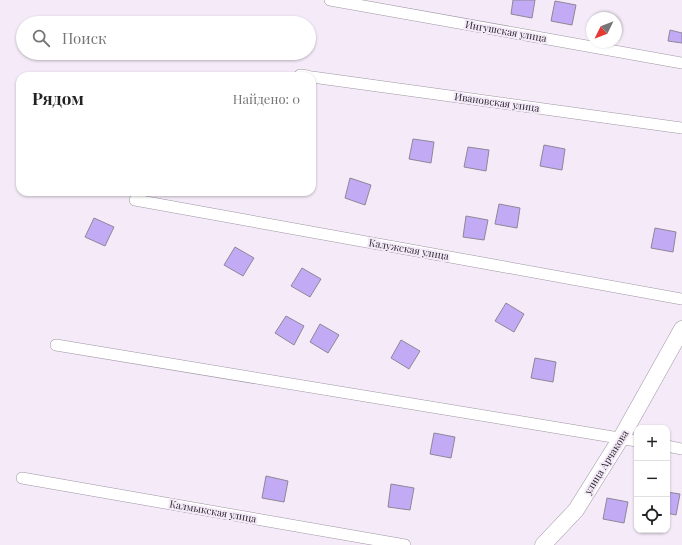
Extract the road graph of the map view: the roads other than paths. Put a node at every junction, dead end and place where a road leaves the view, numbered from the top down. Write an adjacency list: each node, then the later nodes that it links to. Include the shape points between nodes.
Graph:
1 (330, 0): 2 (street, Ингушская улица)
2 (682, 62)
3 (316, 78): 4 (street, Ивановская улица)
4 (682, 128)
5 (135, 200): 6 (street, Калужская улица)
6 (682, 299)
7 (682, 329): 9 (street, улица Арчакова)
8 (56, 345): 9 (street)
9 (629, 440): 14 (street, улица Арчакова, via 576,510)
10 (670, 447): 11 (street)
11 (682, 449)
12 (22, 478): 13 (street, Калмыкская улица)
13 (405, 545)
14 (543, 545)

